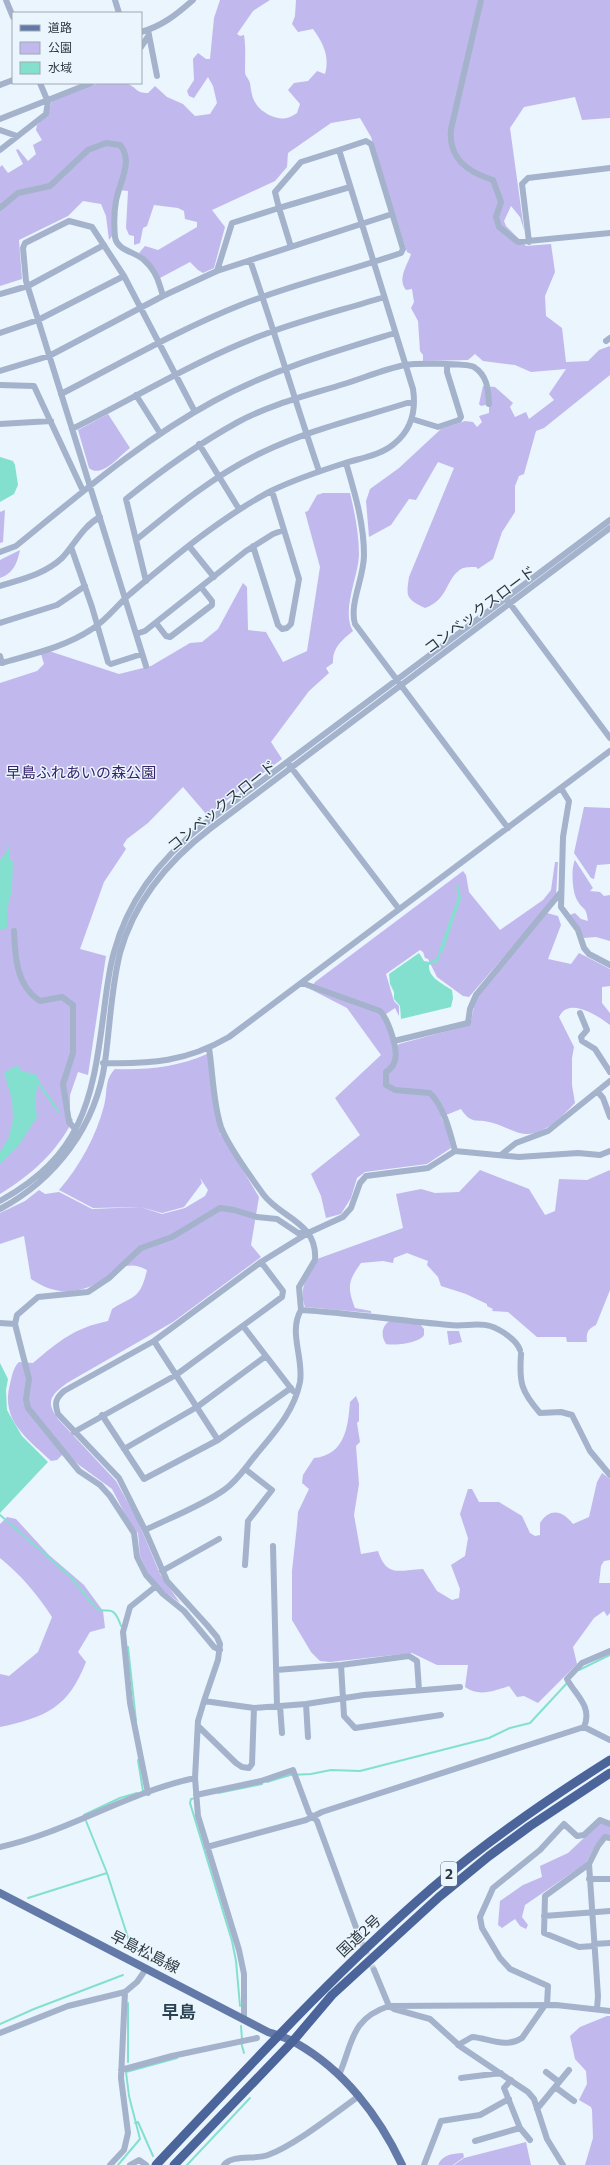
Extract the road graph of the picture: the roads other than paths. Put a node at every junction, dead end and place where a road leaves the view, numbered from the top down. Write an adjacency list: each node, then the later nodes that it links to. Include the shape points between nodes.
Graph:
1 (6, 0): 6 (street)
2 (115, 0): 5 (street)
3 (193, 0): 7 (street, via 170,20)
4 (481, 0): 27 (street, via 456,107 451,142 455,156 463,166 495,183 501,202 496,217 499,227 518,242)
5 (119, 12)
6 (12, 15)
7 (146, 32): 8 (street); 9 (street)
8 (142, 44)
9 (157, 76)
10 (12, 80): 13 (street)
11 (40, 84): 14 (street)
12 (88, 84): 14 (street)
13 (0, 85)
14 (47, 99): 15 (street); 17 (street, via 46,114)
15 (0, 119)
16 (0, 130): 17 (street)
17 (17, 136): 18 (street)
18 (0, 150)
19 (339, 150): 21 (street); 23 (street, via 301,162 295,167 275,192); 24 (street, via 366,141 370,144)
20 (610, 168): 27 (street, via 528,178 522,184)
21 (350, 187): 23 (street); 25 (street)
22 (0, 208): 36 (street, via 18,193 50,186 88,150 106,143 120,145 126,160 116,201 116,241 121,247 137,254 152,268)
23 (280, 208): 29 (street); 32 (street, via 232,223)
24 (392, 214): 25 (street); 31 (street, via 403,250 401,254)
25 (362, 225): 29 (street); 31 (street)
26 (610, 233): 27 (street)
27 (529, 242)
28 (104, 245): 33 (street); 34 (street); 34 (street, via 92,227 69,221 25,243 23,248)
29 (291, 247): 30 (street)
30 (250, 260): 32 (street); 37 (street)
31 (373, 263): 37 (street); 38 (street)
32 (217, 272): 36 (street)
33 (124, 276): 39 (street); 40 (street)
34 (28, 286): 35 (street); 40 (street)
35 (0, 294)
36 (162, 296): 39 (street)
37 (263, 297): 41 (street); 44 (street, via 214,316)
38 (384, 297): 41 (street); 43 (street)
39 (141, 307): 44 (street); 45 (street)
40 (38, 320): 42 (street); 45 (street)
41 (274, 331): 48 (street); 50 (street)
42 (0, 333)
43 (395, 333): 47 (street); 48 (street)
44 (159, 343): 50 (street); 52 (street)
45 (49, 356): 49 (street); 52 (street)
46 (447, 364): 47 (street); 56 (street, via 468,365 478,371 488,386); 58 (street, via 459,420 438,427)
47 (406, 365): 54 (street); 55 (street)
48 (287, 368): 54 (street); 57 (street, via 248,384)
49 (0, 371)
50 (176, 374): 53 (street); 57 (street)
51 (0, 385): 59 (street, via 34,386)
52 (61, 394): 61 (street)
53 (136, 395): 61 (street); 62 (street)
54 (295, 400): 63 (street); 64 (street, via 240,421)
55 (414, 403): 58 (street); 63 (street)
56 (490, 404)
57 (195, 412): 62 (street)
58 (412, 419): 65 (street, via 405,433 390,447)
59 (51, 421): 60 (street); 69 (street)
60 (0, 424)
61 (72, 429): 68 (street)
62 (160, 433): 68 (street)
63 (306, 435): 66 (street); 67 (street, via 264,451)
64 (199, 444): 67 (street); 76 (street, via 126,499)
65 (346, 463): 66 (street); 95 (street, via 361,515 364,539 363,571 354,606 354,620)
66 (319, 471): 70 (street)
67 (219, 476): 71 (street); 76 (street)
68 (89, 487): 69 (street); 72 (street)
69 (83, 491): 80 (street, via 16,546)
70 (272, 491): 71 (street); 75 (street)
71 (239, 509): 77 (street)
72 (100, 517): 79 (street, via 90,522); 86 (street)
73 (610, 520): 87 (street, コンベックスロード)
74 (610, 528): 87 (street, コンベックスロード)
75 (284, 530): 78 (street); 78 (street, via 299,579 287,628 282,629 278,626)
76 (136, 540): 82 (street)
77 (189, 546): 81 (street); 82 (street)
78 (253, 546): 81 (street)
79 (71, 547): 83 (street, via 51,567 41,573); 84 (street)
80 (0, 552)
81 (214, 577): 85 (street)
82 (146, 581): 86 (street)
83 (0, 586)
84 (85, 586): 89 (street, via 57,605); 90 (street)
85 (201, 587): 88 (street); 88 (street, via 212,601 212,605 170,637 166,636)
86 (125, 598): 90 (street); 91 (street)
87 (507, 601): 95 (street, コンベックスロード); 96 (street, コンベックスロード); 97 (street)
88 (156, 622): 91 (street, via 145,631)
89 (0, 623)
90 (97, 626): 92 (street, via 108,662 111,664); 93 (street, via 71,641)
91 (136, 634): 92 (street)
92 (142, 654): 94 (street)
93 (1, 661)
94 (146, 666)
95 (397, 680): 96 (street); 99 (street, コンベックスロード)
96 (401, 686): 99 (street, コンベックスロード); 101 (street)
97 (610, 738)
98 (610, 751): 100 (street)
99 (290, 765): 103 (street); 110 (street, コンベックスロード, via 188,837 146,884 130,911 114,952); 111 (street, コンベックスロード, via 190,845 144,898 120,952)
100 (561, 788): 101 (street); 102 (street, via 569,801 563,837)
101 (508, 828): 103 (street)
102 (561, 892): 105 (street, via 562,911 578,930 584,948 596,959); 108 (street, via 476,995 468,1023)
103 (399, 909): 106 (street)
104 (14, 931): 116 (street, via 17,966 28,989 40,1000 62,997 73,1005 73,1053 63,1084 69,1122)
105 (609, 964)
106 (302, 983): 108 (street, via 380,1011 387,1019); 109 (street, via 229,1037)
107 (580, 1013): 112 (street, via 587,1030 581,1037 582,1041 595,1049)
108 (394, 1041): 117 (street, via 396,1058 386,1072 386,1085 394,1090 430,1093 450,1129)
109 (209, 1048): 111 (street, via 160,1062); 122 (street, via 219,1118 228,1141 263,1195 302,1225)
110 (97, 1063): 111 (street); 116 (street, コンベックスロード, via 91,1094)
111 (105, 1063): 121 (street, コンベックスロード, via 94,1107 73,1145 43,1180 14,1202)
112 (610, 1072)
113 (610, 1081): 114 (street)
114 (598, 1092): 115 (street); 119 (street, via 548,1131 516,1143)
115 (610, 1117)
116 (75, 1129): 120 (street, コンベックスロード, via 42,1173)
117 (455, 1151): 119 (street); 122 (street, via 428,1168 366,1176 360,1183 351,1208 343,1217)
118 (610, 1151): 119 (street, via 600,1156 578,1153 519,1157)
119 (502, 1154)
120 (0, 1201)
121 (0, 1209)
122 (308, 1234): 123 (street); 124 (street, via 315,1260 299,1287); 126 (street, via 298,1233 277,1219 220,1208 172,1238 141,1248 109,1278 88,1292 38,1297 18,1315)
123 (261, 1262): 127 (street, via 283,1291 282,1297); 128 (street)
124 (301, 1310): 131 (street, via 296,1328 300,1381); 138 (street, via 450,1325 484,1325 504,1334 517,1345 520,1352 520,1381 527,1398 540,1413 561,1412 572,1415 590,1451)
125 (0, 1323): 126 (street)
126 (15, 1324): 144 (street, via 29,1379 26,1399 28,1408 79,1471 100,1485 110,1496 134,1534 138,1557)
127 (242, 1326): 129 (street); 130 (street)
128 (154, 1341): 130 (street); 134 (street, via 58,1396 55,1407 58,1414)
129 (266, 1356): 131 (street); 132 (street)
130 (176, 1375): 132 (street); 133 (street)
131 (294, 1391): 135 (street); 137 (street, via 290,1409 278,1429)
132 (197, 1407): 135 (street); 136 (street)
133 (102, 1415): 134 (street); 136 (street)
134 (74, 1432): 139 (street, via 119,1478)
135 (218, 1440): 136 (street, via 144,1479)
136 (124, 1449)
137 (245, 1469): 139 (street, via 223,1491); 142 (street, via 272,1490 248,1521)
138 (610, 1474)
139 (145, 1530): 143 (street)
140 (220, 1539): 143 (street)
141 (273, 1546): 148 (street)
142 (245, 1565)
143 (162, 1571): 145 (street, via 167,1581 217,1636)
144 (155, 1586): 145 (street, via 184,1611 214,1647); 165 (street, via 130,1607 123,1632 130,1703)
145 (220, 1650): 152 (street)
146 (610, 1651): 158 (street, via 582,1663 570,1674 569,1682 582,1699)
147 (340, 1665): 148 (street); 150 (street, via 409,1656 417,1661); 151 (street)
148 (276, 1670): 154 (street)
149 (460, 1686): 150 (street)
150 (420, 1690): 151 (street)
151 (343, 1698): 153 (street); 156 (street, via 344,1716 355,1728)
152 (204, 1700): 155 (street); 157 (street)
153 (306, 1704): 154 (street); 160 (street)
154 (279, 1706): 155 (street); 159 (street)
155 (254, 1708): 157 (street, via 252,1764 249,1768 236,1763)
156 (441, 1715)
157 (198, 1726): 164 (street)
158 (584, 1727): 161 (street); 167 (street)
159 (282, 1733)
160 (308, 1737)
161 (610, 1740)
162 (610, 1760): 191 (highway, 国道2号 / 2, via 559,1792 502,1833 431,1889 350,1964)
163 (610, 1773): 193 (highway, 国道2号 / 2, via 530,1826 438,1897 332,1995)
164 (195, 1778): 165 (street); 166 (street)
165 (148, 1793): 170 (street, via 72,1824)
166 (196, 1797): 167 (street, via 261,1781 293,1770); 171 (street)
167 (312, 1817): 171 (street); 179 (street, via 317,1821)
168 (610, 1824): 185 (street, via 600,1820 584,1834 577,1836 564,1824 540,1850 493,1888 482,1910 482,1928 500,1958 510,1969 548,1986)
169 (610, 1838): 172 (street, via 605,1837)
170 (0, 1847)
171 (206, 1848): 189 (street, via 239,1950 244,1974)
172 (589, 1864): 174 (street); 178 (street, via 545,1896)
173 (610, 1879): 174 (street)
174 (589, 1880): 177 (street)
175 (0, 1893): 182 (main road, 早島松島線)
176 (610, 1911): 177 (street)
177 (592, 1912): 178 (street); 181 (street)
178 (544, 1916): 181 (street, via 544,1933 579,1947)
179 (361, 1941)
180 (610, 1943): 181 (street)
181 (594, 1945): 187 (street)
182 (146, 1969): 184 (street, via 137,1982); 189 (main road, 早島松島線)
183 (374, 1970): 186 (street)
184 (125, 1992): 190 (street, via 68,2006); 195 (street)
185 (546, 2005): 186 (street); 187 (street); 194 (street, via 522,2038 517,2041 494,2043 472,2037)
186 (389, 2006): 194 (street, via 394,2010 426,2017); 199 (street, via 376,2011 356,2029)
187 (597, 2009): 188 (street)
188 (610, 2011)
189 (244, 2019): 191 (main road, 早島松島線)
190 (0, 2033)
191 (278, 2036): 193 (main road, 早島松島線); 214 (highway, 国道2号 / 2)
192 (257, 2038): 195 (street)
193 (293, 2041): 199 (main road, 早島松島線); 215 (highway, 国道2号 / 2)
194 (458, 2045): 198 (street)
195 (121, 2070): 211 (street, via 128,2141 124,2150)
196 (569, 2070): 202 (street)
197 (546, 2072): 202 (street)
198 (501, 2073): 200 (street); 201 (street)
199 (339, 2075): 203 (main road, 早島松島線)
200 (461, 2078)
201 (511, 2080): 204 (street, via 504,2088); 206 (street, via 528,2092)
202 (557, 2084): 205 (street); 206 (street)
203 (359, 2096): 210 (street, via 286,2145 268,2155); 218 (main road, 早島松島線, via 379,2122)
204 (509, 2099): 207 (street); 219 (street, via 480,2115 441,2121)
205 (574, 2101)
206 (537, 2109): 220 (street, via 547,2139)
207 (520, 2128): 208 (street); 209 (street)
208 (530, 2140)
209 (475, 2141)
210 (255, 2158): 216 (street, via 234,2160); 217 (street)
211 (110, 2165)
212 (130, 2165): 213 (street, via 139,2160)
213 (146, 2165)
214 (156, 2165)
215 (174, 2165)
216 (224, 2165)
217 (258, 2165)
218 (402, 2165)
219 (424, 2165)
220 (563, 2165)

